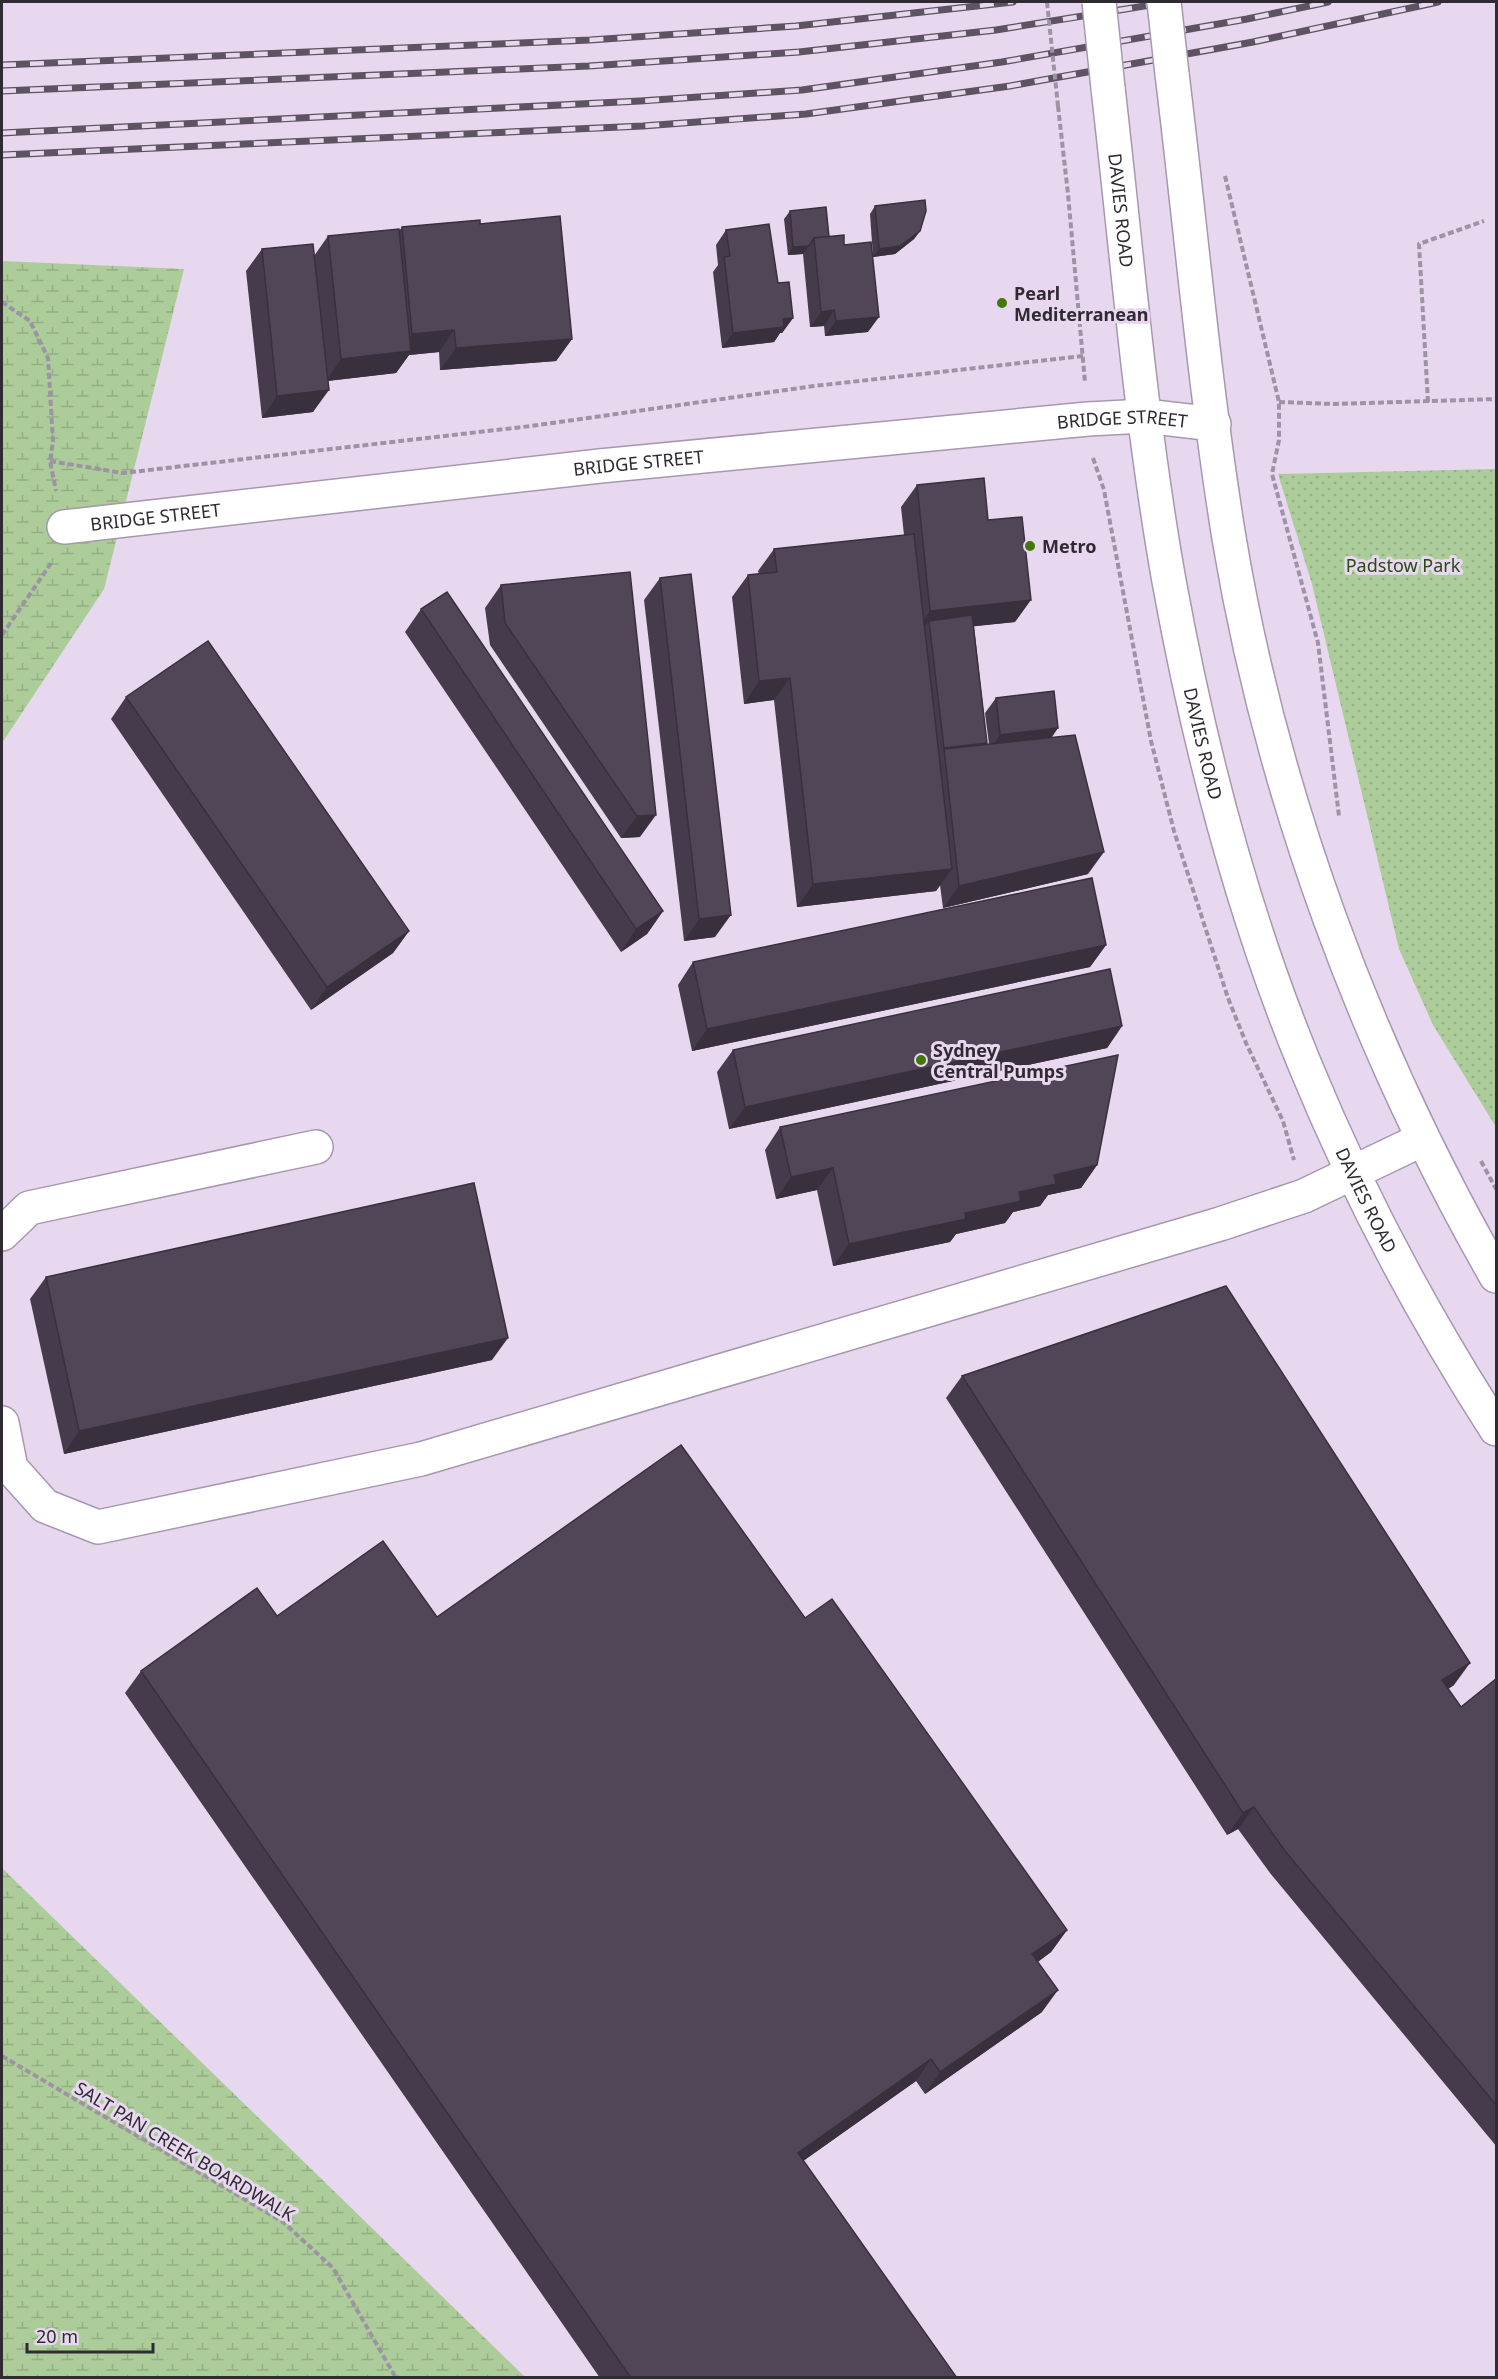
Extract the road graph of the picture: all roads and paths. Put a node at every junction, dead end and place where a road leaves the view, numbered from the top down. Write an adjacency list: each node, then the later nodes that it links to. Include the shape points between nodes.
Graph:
1 (1047, 2): 4 (path, bridge)
2 (1099, 2): 12 (main road, DAVIES ROAD, bridge)
3 (1164, 2): 13 (main road, bridge)
4 (1058, 106)
5 (1224, 170): 10 (path)
6 (1484, 221): 11 (path, via 1419,244)
7 (2, 302): 14 (path, via 30,321 48,358 53,441)
8 (1083, 356): 14 (path, via 123,473)
9 (1497, 399): 11 (path)
10 (1280, 402): 11 (path); 17 (path, via 1279,440 1272,474 1318,643 1335,797)
11 (1428, 402)
12 (1145, 416): 13 (main road, BRIDGE STREET); 15 (main road, BRIDGE STREET, via 600,466); 21 (main road, DAVIES ROAD, via 1184,657 1237,874 1305,1065)
13 (1214, 424): 18 (main road, via 1243,606 1282,770 1347,964)
14 (50, 461): 15 (path)
15 (64, 527): 16 (path, via 51,563)
16 (2, 634)
17 (1342, 826)
18 (1423, 1139): 21 (main road); 24 (main road)
19 (316, 1147): 23 (main road, via 28,1208)
20 (1480, 1159): 22 (path)
21 (1353, 1171): 25 (main road, via 1304,1196 1220,1224 421,1459 98,1527 45,1506 11,1468); 26 (main road, DAVIES ROAD, via 1440,1340)
22 (1497, 1189)
23 (2, 1234)
24 (1497, 1276)
25 (2, 1423)
26 (1497, 1429)
27 (2, 2056): 28 (path, SALT PAN CREEK BOARDWALK, via 283,2222 333,2268)
28 (396, 2378)

